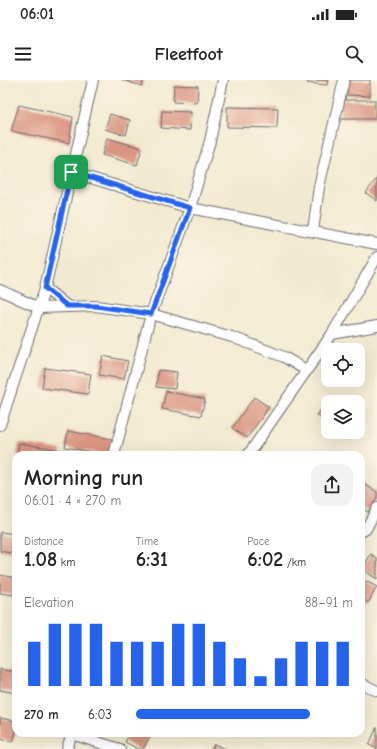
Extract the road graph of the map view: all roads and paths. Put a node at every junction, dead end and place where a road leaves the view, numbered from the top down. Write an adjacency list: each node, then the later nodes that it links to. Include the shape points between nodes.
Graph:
1 (93, 80): 4 (street)
2 (223, 80): 5 (street, via 210,141)
3 (344, 80): 6 (street, via 319,187)
4 (71, 172): 5 (street); 9 (street)
5 (190, 208): 6 (street); 13 (street)
6 (313, 231): 7 (street)
7 (377, 244)
8 (377, 257): 15 (street)
9 (45, 288): 11 (street); 12 (street)
10 (0, 290): 12 (street)
11 (67, 306): 12 (street); 13 (street, via 96,306)
12 (39, 308): 17 (street)
13 (151, 314): 16 (street, via 232,337 284,357); 18 (street)
14 (377, 326): 15 (street)
15 (332, 334): 16 (street)
16 (306, 370): 19 (street)
17 (0, 425)
18 (115, 451)
19 (251, 451)
20 (377, 508): 21 (street)
21 (365, 530)
22 (365, 685): 23 (street)
23 (377, 691)
24 (71, 737): 26 (street)
25 (84, 737): 27 (street)
26 (67, 749)
27 (120, 749)

